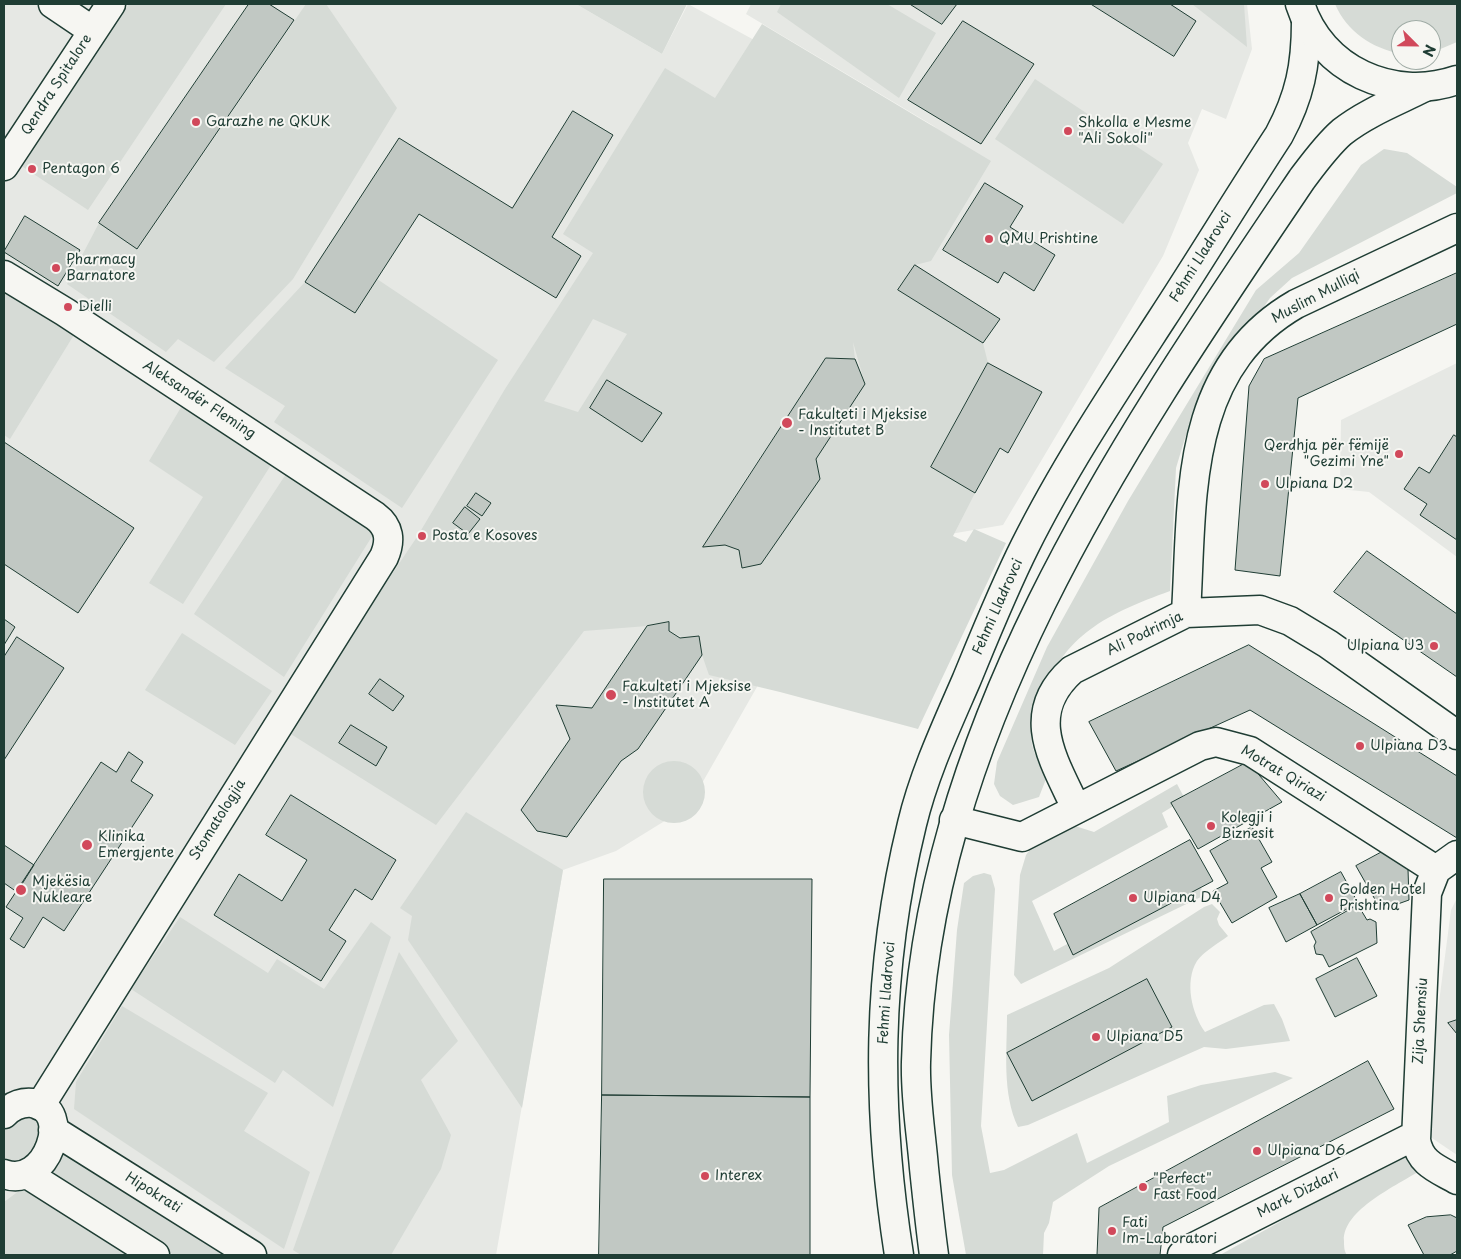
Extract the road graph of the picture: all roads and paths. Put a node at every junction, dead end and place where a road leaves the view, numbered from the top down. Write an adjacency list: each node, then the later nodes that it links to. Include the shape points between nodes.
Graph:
1 (53, 4): 4 (street)
2 (111, 4): 4 (street, Qendra Spitalore)
3 (1303, 13): 6 (street, via 1326,51 1355,72 1388,85); 24 (street, Fehmi Lladrovci, via 1306,52 1293,109 1080,447 1039,519 1004,589 934,756 916,808 895,910 883,1001 884,1138)
4 (93, 31): 7 (street, Qendra Spitalore)
5 (1457, 80): 6 (street)
6 (1423, 88): 14 (street, via 1342,132 1319,157 1191,344 1137,430 1045,596 1010,672)
7 (4, 166)
8 (1457, 228): 11 (street, Muslim Mulliqi, via 1274,317 1255,332 1238,354 1210,404 1201,432 1193,495)
9 (4, 276): 10 (street, Aleksandër Fleming, via 65,312 383,521)
10 (388, 532): 16 (street, Stomatologjia, via 389,543 384,556)
11 (1186, 613): 12 (street, Ali Podrimja, via 1260,610 1278,615 1328,644); 13 (street, Ali Podrimja, via 1072,670 1059,682 1044,718 1046,738 1053,761)
12 (1457, 735)
13 (1076, 808): 14 (street, Motrat Qiriazi, via 1022,837); 15 (street, Motrat Qiriazi, via 1200,746 1216,742 1250,751)
14 (954, 820): 25 (street, via 925,954 916,1062 917,1115)
15 (1447, 862): 19 (street, Zija Shemsiu, via 1429,887 1426,907)
16 (40, 1106): 17 (street, via 33,1103 18,1105); 18 (street, via 49,1115)
17 (4, 1114)
18 (53, 1130): 20 (street, via 51,1144 38,1165); 23 (street, Hipokrati)
19 (1416, 1140): 21 (street, via 1422,1157); 26 (street, Mark Dizdari, via 1408,1139)
20 (16, 1174): 22 (street)
21 (1457, 1180)
22 (155, 1255)
23 (252, 1255)
24 (899, 1255)
25 (934, 1255)
26 (1182, 1255)

